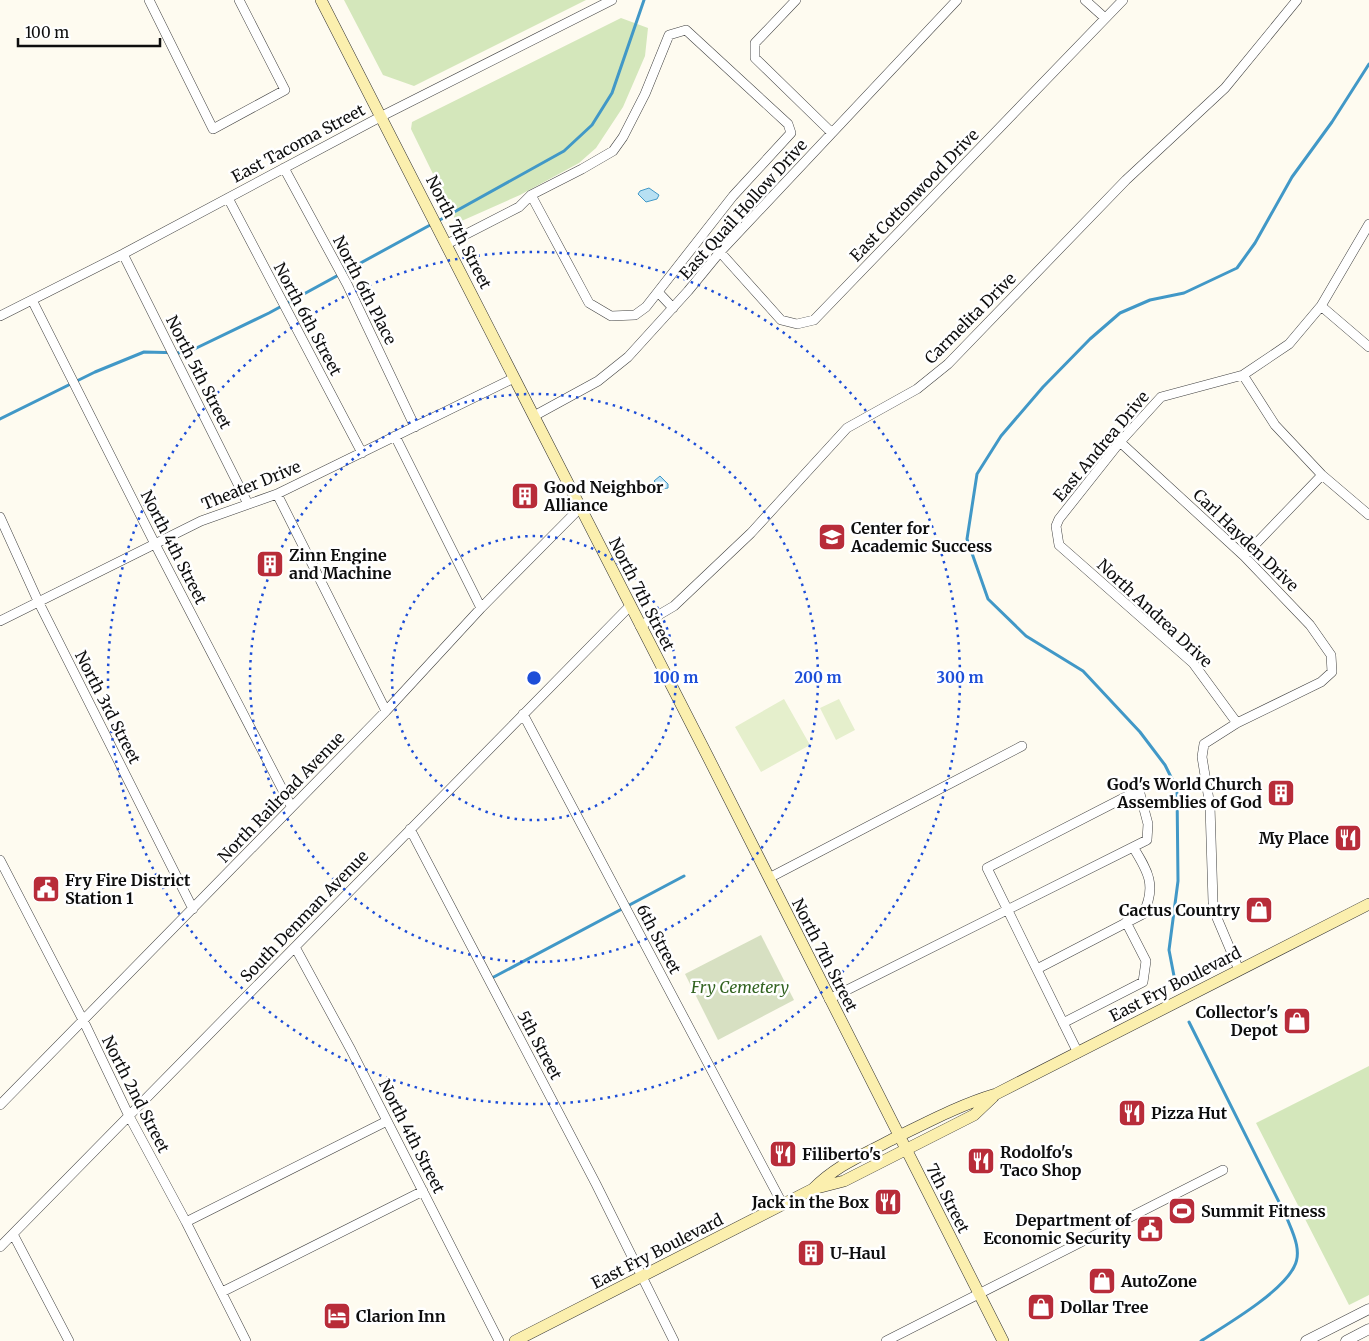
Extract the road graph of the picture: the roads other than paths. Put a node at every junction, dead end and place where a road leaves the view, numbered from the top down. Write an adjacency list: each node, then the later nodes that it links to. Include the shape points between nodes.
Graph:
1 (149, 0): 2 (street, via 213,128 285,90)
2 (239, 0)
3 (321, 0): 11 (main road, North 7th Street)
4 (612, 0): 11 (street, East Tacoma Street)
5 (796, 0): 12 (street, via 756,43 755,58)
6 (957, 0): 12 (street, East Quail Hollow Drive)
7 (1085, 0): 10 (street)
8 (1123, 0): 10 (street, East Cottonwood Drive)
9 (1297, 0): 46 (street, Carmelita Drive, via 1225,88 1126,180 948,364 917,389 847,428 737,547 674,606)
10 (1105, 18): 18 (street, East Cottonwood Drive, via 814,320 798,324 781,320)
11 (382, 116): 13 (street, East Tacoma Street); 17 (main road, North 7th Street)
12 (832, 133): 18 (street, East Quail Hollow Drive)
13 (284, 168): 15 (street, East Tacoma Street); 29 (street, North 6th Place, via 347,284)
14 (531, 195): 17 (street, via 520,206); 20 (street, via 589,303 611,316 625,317 646,307); 20 (street, via 613,151 645,94 668,35 686,30 788,124 791,133 733,196)
15 (228, 198): 19 (street, East Tacoma Street); 32 (street, North 6th Street)
16 (1369, 224): 22 (street, East Andrea Drive)
17 (447, 244): 27 (main road, North 7th Street)
18 (720, 252): 23 (street, East Quail Hollow Drive)
19 (123, 254): 21 (street, East Tacoma Street); 35 (street, North 5th Street)
20 (658, 292): 23 (street)
21 (32, 300): 24 (street, East Tacoma Street); 40 (street, North 4th Street)
22 (1321, 306): 25 (street); 26 (street, East Andrea Drive, via 1289,344)
23 (673, 308): 28 (street, East Quail Hollow Drive, via 628,357 598,381)
24 (0, 316)
25 (1369, 347)
26 (1243, 376): 31 (street, East Andrea Drive, via 1161,397); 33 (street, via 1275,425)
27 (514, 378): 28 (main road, North 7th Street); 29 (street, Theater Drive)
28 (534, 416): 36 (main road, North 7th Street)
29 (415, 427): 30 (street, Theater Drive)
30 (396, 436): 32 (street, Theater Drive); 44 (street)
31 (1120, 442): 39 (street, East Andrea Drive); 41 (street, Carl Hayden Drive)
32 (362, 453): 34 (street, Theater Drive)
33 (1322, 475): 37 (street); 41 (street)
34 (277, 494): 35 (street, Theater Drive); 47 (street)
35 (248, 504): 40 (street, Theater Drive, via 201,521)
36 (581, 509): 43 (main road, North 7th Street); 44 (street, North Railroad Avenue)
37 (1369, 515)
38 (0, 518): 42 (street, North 3rd Street)
39 (1056, 526): 49 (street, North Andrea Drive, via 1059,545 1193,663)
40 (155, 544): 42 (street, Theater Drive); 51 (street, North 4th Street)
41 (1244, 556): 49 (street, Carl Hayden Drive, via 1310,625 1331,655 1332,672 1322,682)
42 (38, 602): 45 (street, Theater Drive); 57 (street, North 3rd Street)
43 (630, 606): 46 (main road, North 7th Street); 48 (street, South Denman Avenue)
44 (481, 608): 47 (street, North Railroad Avenue)
45 (0, 621)
46 (640, 626): 55 (main road, North 7th Street)
47 (386, 711): 51 (street, North Railroad Avenue)
48 (523, 714): 52 (street, South Denman Avenue); 76 (street, 6th Street)
49 (1238, 723): 62 (street, via 1204,744 1202,757 1210,806 1214,902 1217,918)
50 (1022, 746): 55 (street)
51 (291, 806): 57 (street, North Railroad Avenue)
52 (410, 829): 60 (street, South Denman Avenue); 80 (street, 5th Street)
53 (1133, 847): 58 (street); 58 (street, via 1147,840 1148,824 1138,790 987,868); 59 (street, via 1145,866 1150,882 1150,900 1143,914)
54 (0, 860): 64 (street, North 2nd Street)
55 (769, 878): 63 (main road, North 7th Street)
56 (1369, 904): 62 (main road, East Fry Boulevard)
57 (193, 909): 64 (street, North Railroad Avenue)
58 (1008, 910): 61 (street); 63 (street)
59 (1126, 922): 61 (street); 65 (street, via 1146,961 1143,982)
60 (294, 947): 69 (street, South Denman Avenue); 70 (street, North 4th Street)
61 (1037, 969): 65 (street)
62 (1239, 970): 66 (main road, East Fry Boulevard)
63 (829, 1000): 71 (main road, North 7th Street)
64 (84, 1022): 68 (street, North Railroad Avenue); 69 (street, North 2nd Street)
65 (1063, 1023): 66 (street)
66 (1078, 1052): 67 (main road, East Fry Boulevard)
67 (996, 1094): 71 (main road, East Fry Boulevard, via 965,1103); 72 (main road, East Fry Boulevard, via 974,1115)
68 (0, 1105)
69 (128, 1116): 77 (street, North 2nd Street); 78 (street, South Denman Avenue)
70 (387, 1122): 75 (street, North 4th Street); 77 (street)
71 (899, 1136): 72 (main road, North 7th Street); 74 (main road, East Fry Boulevard, via 831,1171)
72 (905, 1150): 74 (main road, East Fry Boulevard, via 844,1181); 82 (main road, 7th Street)
73 (1223, 1170): 82 (street)
74 (813, 1189): 76 (main road, East Fry Boulevard)
75 (423, 1191): 81 (street); 87 (street, North 4th Street)
76 (783, 1205): 80 (main road, East Fry Boulevard)
77 (186, 1222): 81 (street, North 2nd Street)
78 (13, 1234): 79 (street, South Denman Avenue); 85 (street)
79 (0, 1247)
80 (641, 1276): 88 (main road, East Fry Boulevard); 89 (street, 5th Street)
81 (222, 1292): 86 (street, North 2nd Street)
82 (979, 1294): 90 (street); 91 (main road, 7th Street)
83 (1369, 1309): 92 (street)
84 (1369, 1329): 93 (street)
85 (68, 1341)
86 (246, 1341)
87 (498, 1341)
88 (515, 1341)
89 (674, 1341)
90 (886, 1341)
91 (1003, 1341)
92 (1306, 1341)
93 (1346, 1341)

